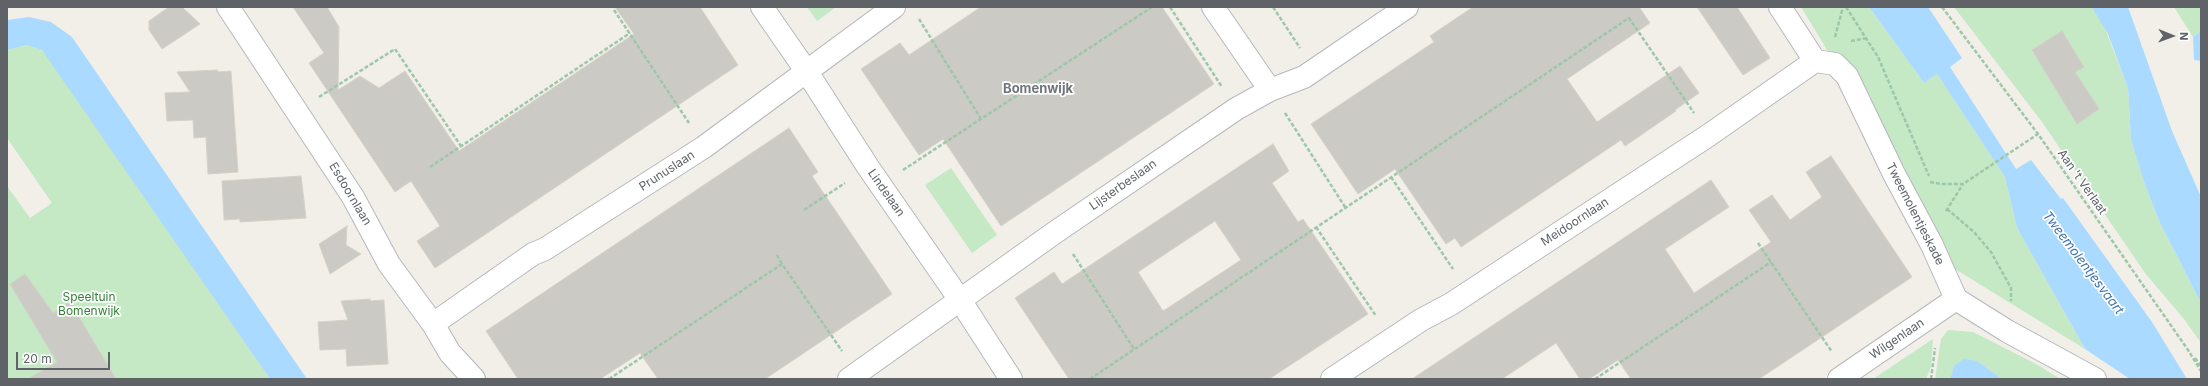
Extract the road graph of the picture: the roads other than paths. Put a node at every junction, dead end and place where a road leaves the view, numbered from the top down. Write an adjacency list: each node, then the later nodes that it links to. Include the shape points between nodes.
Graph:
1 (228, 7): 12 (street, Esdoornlaan, via 353,197 389,264)
2 (762, 7): 8 (street, Lindelaan)
3 (894, 7): 8 (street, Prunuslaan)
4 (1213, 7): 9 (street)
5 (1407, 7): 9 (street, Lijsterbeslaan, via 1304,77)
6 (1780, 7): 7 (street)
7 (1815, 61): 10 (street, Tweemolentjeskade, via 1835,64 1847,76 1894,174 1932,245); 17 (street, Meidoornlaan, via 1709,135)
8 (807, 72): 11 (street, Lindelaan, via 874,176); 12 (street, Prunuslaan, via 704,146 545,249 533,254)
9 (1270, 90): 11 (street, Lijsterbeslaan, via 1236,109)
10 (1956, 299): 14 (street, Wilgenlaan); 18 (street, via 2007,331)
11 (960, 300): 13 (street, Lijsterbeslaan); 16 (street, Lindelaan)
12 (433, 324): 15 (street, Esdoornlaan, via 450,353)
13 (853, 376)
14 (1843, 376)
15 (474, 379)
16 (1011, 379)
17 (1332, 379)
18 (2095, 379)

